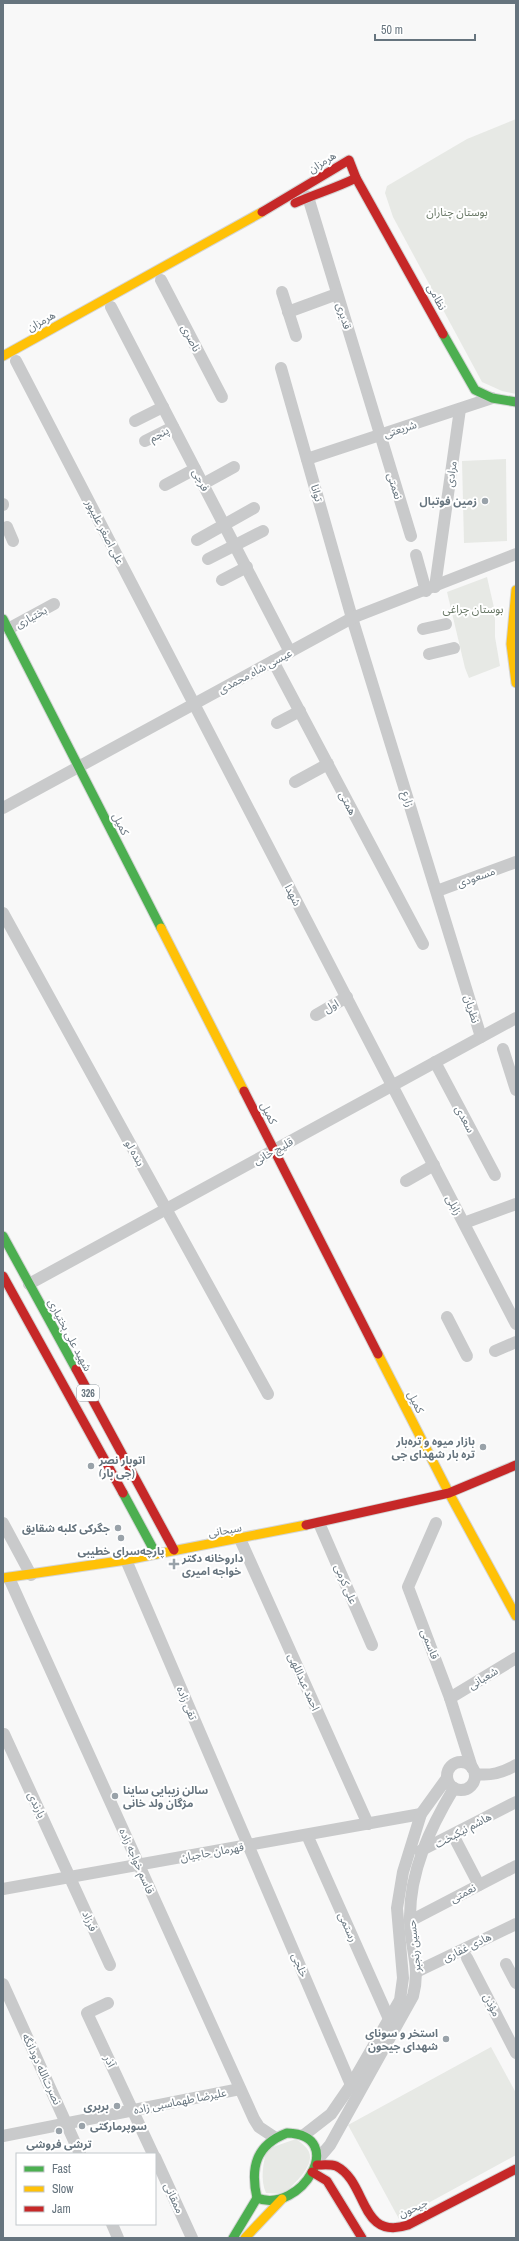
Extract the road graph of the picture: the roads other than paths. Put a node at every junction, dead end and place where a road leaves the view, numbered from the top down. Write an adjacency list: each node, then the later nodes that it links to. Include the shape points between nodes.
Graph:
1 (356, 178): 2 (main road, via 337,188); 10 (main road, هرمزان, via 349,160 255,216); 14 (main road, نظامی, via 471,385 480,393)
2 (308, 197): 3 (main road); 6 (street, قدیری)
3 (196, 260)
4 (162, 279): 13 (street, ناصری)
5 (282, 292): 8 (street)
6 (337, 294): 8 (street); 20 (street, قدیری)
7 (111, 307): 16 (street, فرجی)
8 (288, 312): 9 (street)
9 (296, 336)
10 (3, 356)
11 (16, 361): 53 (street, علی اصغر علیپور)
12 (281, 368): 22 (street, توانا)
13 (222, 397)
14 (492, 398): 15 (main road, نظامی); 17 (street, شریعتی)
15 (516, 402)
16 (163, 406): 18 (street); 19 (street, فرجی)
17 (460, 409): 20 (street, شریعتی); 40 (street, مرادی)
18 (135, 421)
19 (173, 427): 21 (street, پنجم); 24 (street, فرجی)
20 (380, 435): 22 (street, شریعتی); 31 (street, نعمتی)
21 (145, 441)
22 (307, 459): 43 (street, توانا)
23 (234, 467): 25 (street)
24 (195, 469): 25 (street, فرجی); 26 (street)
25 (203, 484): 28 (street, فرجی)
26 (166, 485)
27 (254, 508): 28 (street)
28 (224, 524): 32 (street); 34 (street, فرجی)
29 (5, 528): 33 (street)
30 (263, 531): 34 (street)
31 (411, 536)
32 (197, 540)
33 (14, 541)
34 (235, 546): 37 (street); 38 (street, فرجی)
35 (516, 554): 40 (street, عیسی شاه محمدی)
36 (416, 555): 40 (street)
37 (208, 560)
38 (247, 567): 39 (street); 49 (street, فرجی)
39 (222, 580)
40 (430, 589): 43 (street, عیسی شاه محمدی)
41 (516, 590): 47 (main road)
42 (54, 604): 44 (street, بختیاری)
43 (352, 618): 49 (street, عیسی شاه محمدی); 61 (street, زارع)
44 (6, 624): 57 (main road, کمیل)
45 (446, 624): 46 (street)
46 (423, 629)
47 (514, 644): 52 (main road)
48 (454, 648): 50 (street)
49 (290, 652): 51 (street, عیسی شاه محمدی)
50 (429, 654)
51 (273, 661): 53 (street, عیسی شاه محمدی); 54 (street, همتی)
52 (516, 683)
53 (194, 704): 57 (street, عیسی شاه محمدی); 65 (street, شهدا)
54 (300, 711): 55 (street); 56 (street, همتی)
55 (277, 723)
56 (328, 764): 58 (street); 63 (street, همتی)
57 (78, 767): 59 (street, عیسی شاه محمدی); 73 (main road, کمیل)
58 (295, 782)
59 (3, 808)
60 (516, 862): 61 (street, مسعودی)
61 (437, 892): 64 (street, زارع)
62 (3, 913): 78 (street, بنده لو)
63 (423, 944)
64 (464, 980): 68 (street, نظریان)
65 (346, 997): 66 (street, اول); 71 (street, شهدا)
66 (316, 1015)
67 (516, 1018): 68 (street, قلیچ خانی)
68 (481, 1037): 70 (street, قلیچ خانی)
69 (502, 1049): 72 (street)
70 (435, 1062): 71 (street, قلیچ خانی); 75 (street, سعدی)
71 (392, 1086): 73 (street, قلیچ خانی); 74 (street, زابلی)
72 (516, 1090)
73 (274, 1150): 78 (street, قلیچ خانی); 91 (main road, کمیل)
74 (434, 1165): 76 (street); 79 (street, زابلی)
75 (494, 1176)
76 (406, 1181)
77 (516, 1204): 79 (street)
78 (166, 1209): 83 (street, قلیچ خانی); 89 (street, بنده لو)
79 (464, 1223): 85 (street, زابلی)
80 (3, 1236): 81 (main road, شهید علی بختیاری / 326)
81 (22, 1271): 82 (main road); 83 (main road, شهید علی بختیاری / 326)
82 (4, 1279): 97 (main road, 326)
83 (29, 1284): 96 (main road, شهید علی بختیاری / 326)
84 (447, 1317): 88 (street)
85 (516, 1324)
86 (516, 1342): 87 (street)
87 (495, 1351)
88 (467, 1356)
89 (268, 1394)
90 (516, 1465): 91 (main road, سبحانی)
91 (449, 1493): 93 (main road, سبحانی); 101 (main road, کمیل)
92 (3, 1523): 99 (street)
93 (319, 1523): 95 (main road, سبحانی); 102 (street, علی کرمی)
94 (436, 1523): 104 (street, قاسمی, via 408,1587)
95 (240, 1539): 96 (main road, سبحانی); 112 (street, احمد عبداللهی)
96 (174, 1550): 97 (main road, سبحانی)
97 (156, 1554): 98 (main road, سبحانی)
98 (126, 1560): 99 (main road, سبحانی); 115 (street, تقی زاده)
99 (31, 1574): 100 (main road, سبحانی)
100 (6, 1578): 118 (street, قاسم خواجه زاده)
101 (516, 1616)
102 (372, 1645)
103 (516, 1658): 104 (street, شعبانی)
104 (450, 1698): 107 (street, قاسمی)
105 (4, 1734): 120 (street, یارندی)
106 (516, 1765): 107 (street, via 492,1775)
107 (474, 1771): 108 (street, via 465,1762 455,1762 448,1769); 109 (street, via 471,1786 462,1790)
108 (447, 1778): 109 (street); 111 (street, حسین رنجبر)
109 (454, 1788): 117 (street, حسین رنجبر, via 434,1821)
110 (516, 1802): 114 (street, هاشم نیکبخت)
111 (421, 1814): 112 (street, قهرمان حاجیان); 116 (street, حسین رنجبر)
112 (368, 1824): 113 (street, قهرمان حاجیان)
113 (306, 1834): 115 (street, قهرمان حاجیان); 132 (street, رستمی)
114 (453, 1835): 117 (street, هاشم نیکبخت); 121 (street)
115 (248, 1845): 118 (street, قهرمان حاجیان); 134 (street, خلجی)
116 (409, 1851): 117 (street, هاشم نیکبخت); 132 (street, حسین رنجبر, via 397,1908 404,1978 400,2000)
117 (423, 1851): 123 (street, حسین رنجبر, via 412,1895)
118 (138, 1864): 120 (street, قهرمان حاجیان); 135 (street, قاسم خواجه زاده)
119 (516, 1866): 121 (street, نعمتی)
120 (70, 1877): 122 (street, قهرمان حاجیان); 127 (street, فرزاد)
121 (478, 1885): 123 (street, نعمتی)
122 (3, 1889)
123 (410, 1921): 128 (street, حسین رنجبر)
124 (516, 1924): 128 (street, هادی غفاری)
125 (467, 1958): 133 (street, مؤذن)
126 (506, 1964): 129 (street)
127 (110, 1965)
128 (418, 1971): 144 (street, حسین رنجبر, via 413,1996 405,2013)
129 (516, 1983)
130 (3, 1984): 137 (street, نصرت‌الله دودانگه)
131 (108, 2003): 136 (street, آذر, via 87,2013)
132 (389, 2020): 134 (street, حسین رنجبر)
133 (516, 2053)
134 (351, 2085): 138 (street, حسین رنجبر, via 331,2114)
135 (240, 2089): 136 (street, علیرضا طهماسبی زاده); 140 (street, قاسم خواجه زاده, via 259,2127)
136 (133, 2110): 137 (street, علیرضا طهماسبی زاده); 142 (street)
137 (66, 2123): 139 (street, علیرضا طهماسبی زاده); 141 (street, نصرت‌الله دودانگه)
138 (304, 2135): 140 (main road, via 294,2133); 144 (main road, via 313,2146)
139 (3, 2136)
140 (274, 2137): 147 (main road, via 263,2148 255,2166 253,2180)
141 (80, 2153)
142 (154, 2153)
143 (156, 2159): 153 (street, ممقانی)
144 (316, 2166): 145 (main road, جیحون, via 330,2165 343,2172 374,2218 385,2227 391,2228 408,2225); 148 (main road, via 295,2190); 155 (main road)
145 (516, 2169)
146 (516, 2179): 150 (main road, جیحون)
147 (257, 2198): 148 (main road, via 266,2201); 154 (main road)
148 (282, 2200): 151 (main road)
149 (112, 2225): 152 (street)
150 (406, 2236)
151 (247, 2237)
152 (118, 2238)
153 (192, 2238)
154 (233, 2238)
155 (362, 2238)

